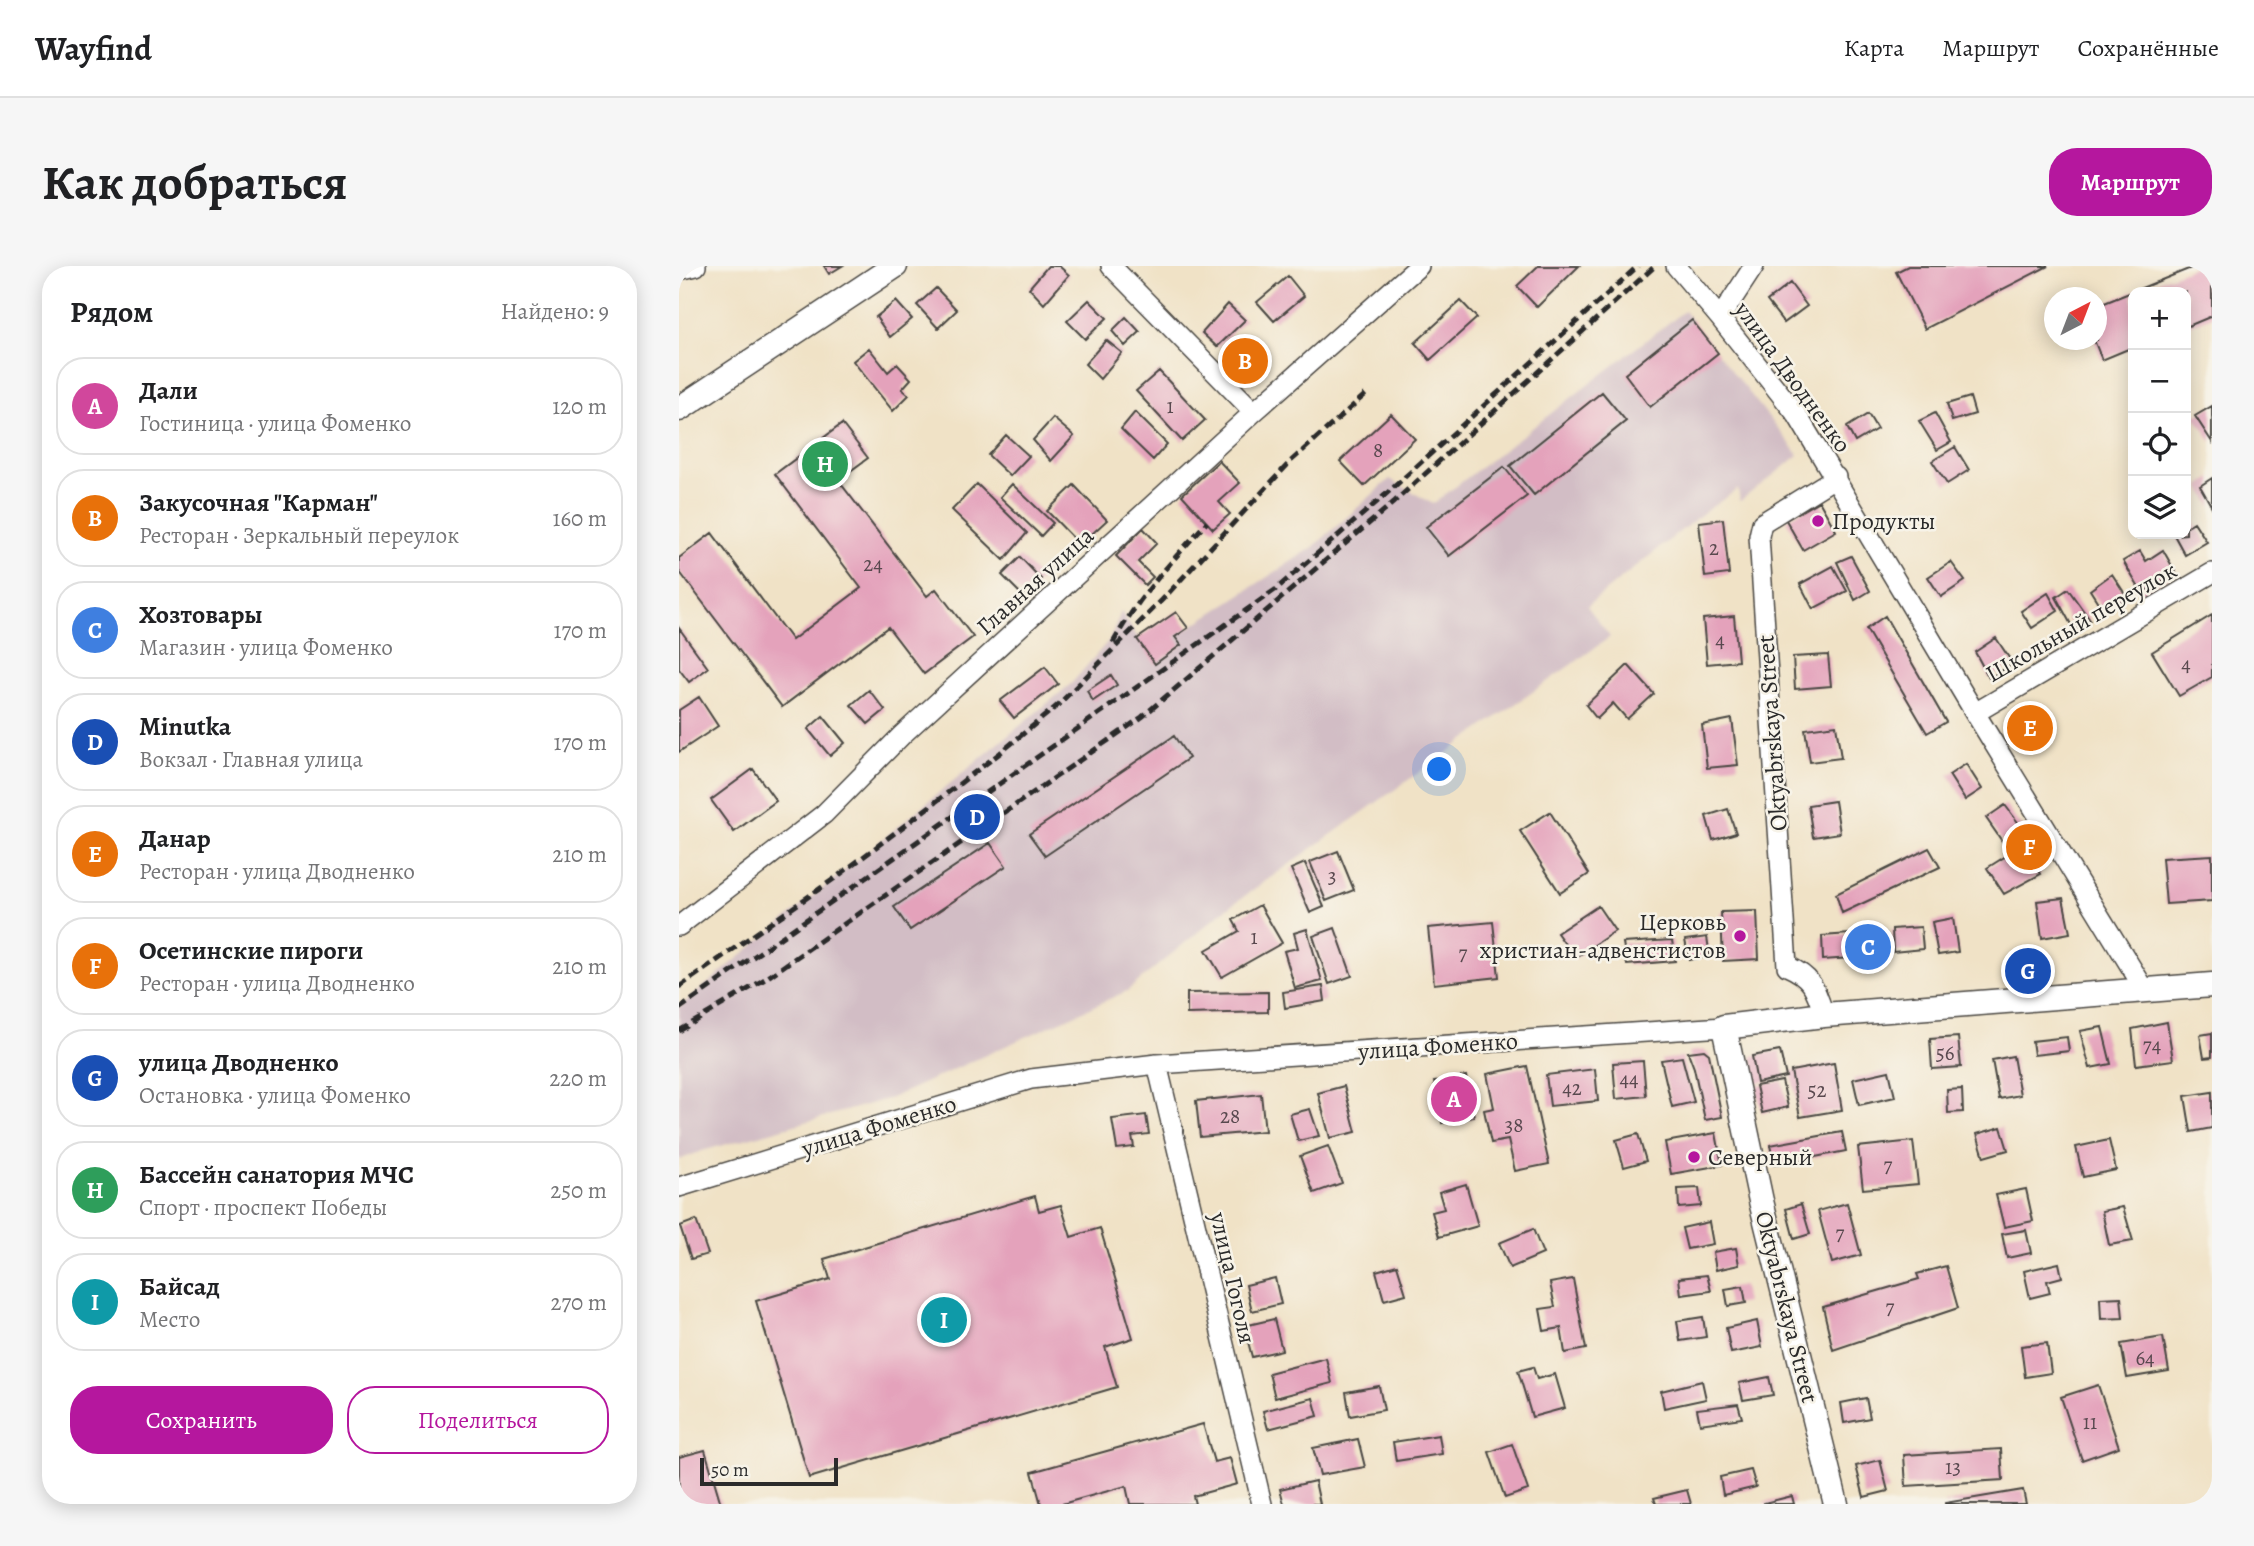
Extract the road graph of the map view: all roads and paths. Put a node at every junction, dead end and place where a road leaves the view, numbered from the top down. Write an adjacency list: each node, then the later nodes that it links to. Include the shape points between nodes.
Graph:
1 (895, 266): 7 (main road)
2 (1111, 266): 8 (street)
3 (1419, 266): 8 (street, Главная улица)
4 (1676, 266): 6 (street, улица Дводненко)
5 (1754, 266): 6 (street)
6 (1720, 318): 9 (street, улица Дводненко, via 1797,415)
7 (679, 409)
8 (1254, 412): 12 (street, Главная улица, via 901,735 824,814)
9 (1836, 477): 11 (street, улица Дводненко); 15 (street, Oktyabrskaya Street, via 1762,523 1759,536 1787,966 1814,985)
10 (2212, 573): 11 (street, Школьный переулок)
11 (1975, 713): 14 (street, улица Дводненко)
12 (679, 926)
13 (2212, 985): 14 (main road, улица Фоменко)
14 (2145, 990): 15 (main road, улица Фоменко)
15 (1824, 1015): 16 (main road, улица Фоменко)
16 (1724, 1027): 17 (street, улица Фоменко); 20 (main road, Oktyabrskaya Street, via 1761,1201)
17 (1157, 1064): 18 (street, улица Фоменко, via 1031,1079); 19 (street, улица Гоголя)
18 (679, 1187)
19 (1262, 1504)
20 (1836, 1504)

